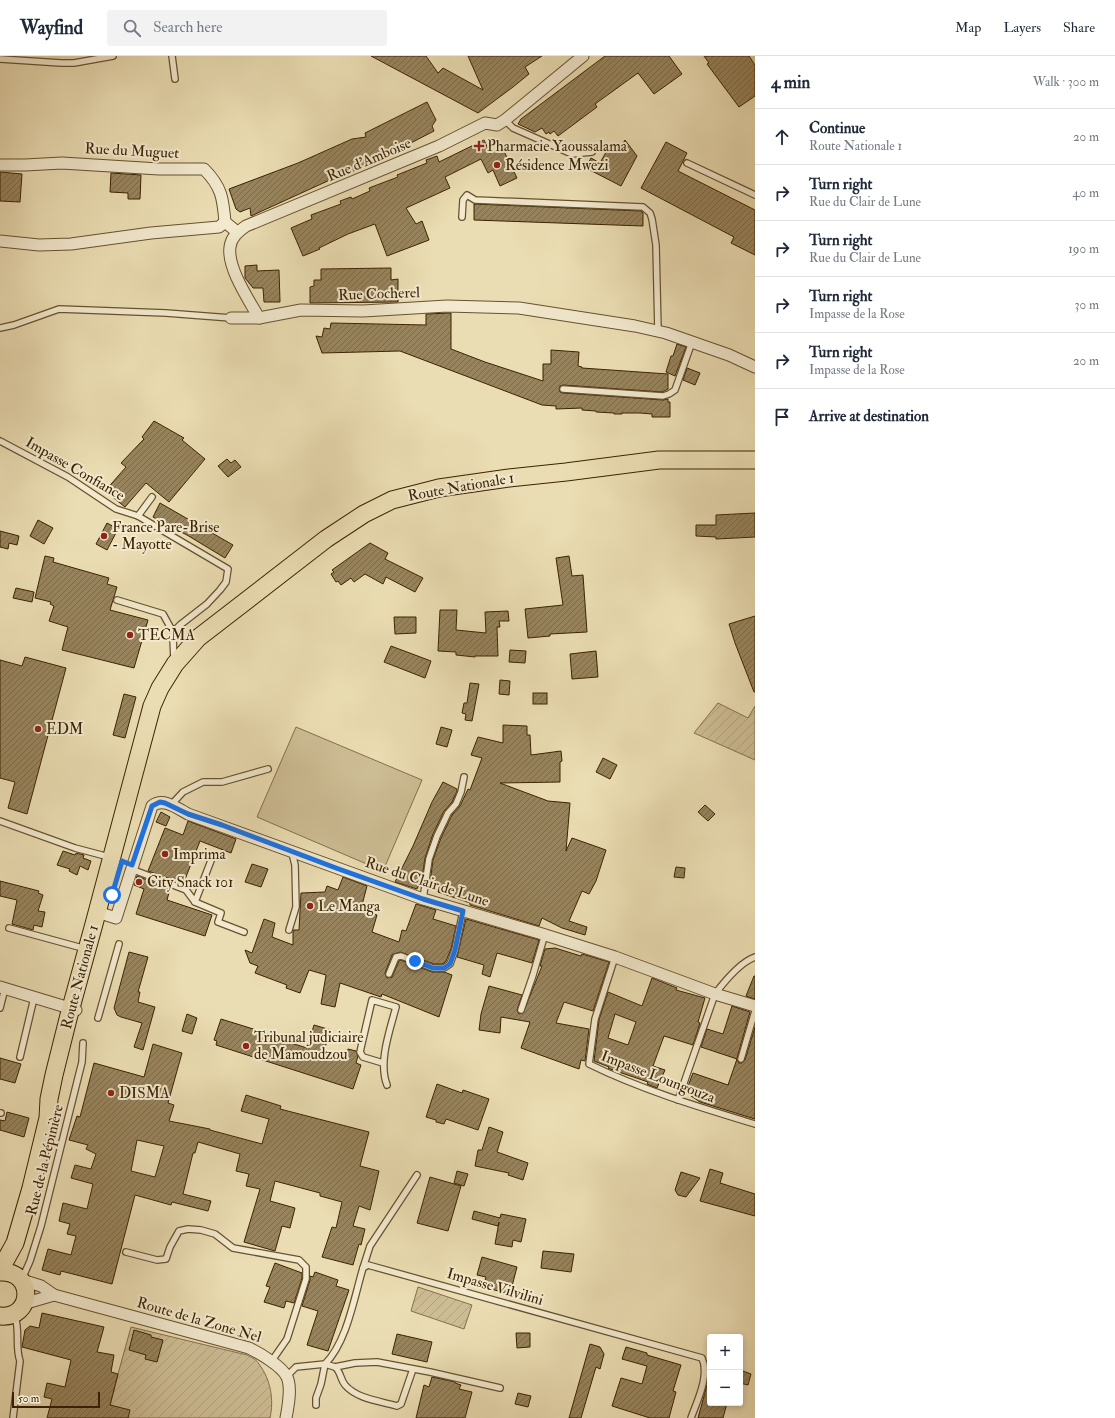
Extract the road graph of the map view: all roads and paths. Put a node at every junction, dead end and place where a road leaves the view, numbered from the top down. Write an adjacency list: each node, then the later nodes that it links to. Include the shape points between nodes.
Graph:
1 (113, 56): 4 (lane, via 74,63)
2 (172, 56): 5 (lane)
3 (583, 56): 6 (street, Rue d'Amboise)
4 (0, 59)
5 (175, 79)
6 (505, 120): 7 (lane, via 513,128 572,154); 13 (street, Rue d'Amboise, via 497,125 484,123 439,146 246,226)
7 (592, 152)
8 (687, 162): 10 (lane)
9 (0, 165): 12 (street, Rue du Muguet, via 62,163 204,169 217,184 223,199)
10 (755, 195)
11 (462, 217): 18 (lane, via 463,200 467,195 475,200 644,207 652,219 656,245)
12 (225, 222): 13 (street); 14 (street, via 219,227 71,244 39,245)
13 (238, 232): 16 (street, via 230,246 231,262)
14 (0, 241)
15 (231, 318): 16 (street, Rue Cocherel); 17 (lane, Rue Cocherel, via 59,309)
16 (259, 318): 18 (street, Rue Cocherel, via 301,310 363,311 447,306 518,308)
17 (0, 328)
18 (658, 331): 19 (street, Rue Cocherel)
19 (692, 342): 20 (street, Rue Cocherel); 21 (lane, via 675,390 669,394 663,396)
20 (755, 367)
21 (563, 389)
22 (0, 441): 25 (lane, Impasse Confiance, via 68,477 116,509)
23 (755, 460): 28 (main road, Route Nationale 1, via 659,460 447,487 392,500 364,514 326,539 198,638)
24 (152, 497): 25 (lane, Impasse Confiance)
25 (138, 516): 27 (lane, Impasse Confiance, via 228,569 226,582 220,590 180,625)
26 (117, 600): 27 (lane, via 163,614)
27 (174, 634): 28 (lane, via 172,638)
28 (175, 664): 35 (main road, Route Nationale 1, via 159,716); 35 (main road, Route Nationale 1, via 152,706 117,838)
29 (268, 769): 31 (lane, via 222,782 203,782 183,792)
30 (464, 777): 36 (lane, via 456,804 448,813 429,859)
31 (171, 805): 33 (street, Rue du Clair de Lune, via 188,814); 35 (street, via 160,802 152,806)
32 (0, 821): 35 (lane)
33 (291, 850): 36 (street, Rue du Clair de Lune); 41 (lane, via 295,865 296,907)
34 (212, 858): 37 (lane)
35 (123, 862): 37 (lane, via 186,890); 39 (main road, Route Nationale 1)
36 (423, 899): 38 (street, Rue du Clair de Lune)
37 (196, 902): 42 (lane, via 221,913 218,922)
38 (463, 911): 43 (street, Rue du Clair de Lune); 48 (lane, via 450,964 444,968 433,968 401,956 396,957)
39 (102, 914): 45 (main road, Route Nationale 1); 64 (main road, Route Nationale 1, via 63,1076)
40 (9, 928): 45 (lane)
41 (289, 930)
42 (244, 932)
43 (545, 934): 46 (street, Rue du Clair de Lune); 55 (lane)
44 (119, 944): 57 (lane)
45 (87, 950): 54 (main road, Route Nationale 1)
46 (615, 957): 50 (street, Rue du Clair de Lune); 63 (lane, Impasse Loungouza, via 595,1019 589,1064 618,1078)
47 (755, 957): 50 (lane, via 743,964)
48 (389, 974)
49 (3, 988): 51 (street); 53 (lane)
50 (715, 994): 52 (street, Rue du Clair de Lune); 63 (lane)
51 (34, 998): 54 (street); 59 (lane)
52 (755, 1006)
53 (0, 1008)
54 (73, 1009): 64 (main road, Route Nationale 1, via 49,1099)
55 (521, 1010)
56 (755, 1011): 60 (lane)
57 (98, 1018)
58 (83, 1044): 71 (lane, Rue de la Pépinière, via 82,1062 41,1226 30,1262)
59 (20, 1058)
60 (741, 1059)
61 (383, 1063): 61 (lane, via 396,1007 372,1000 360,1052 363,1057); 62 (lane)
62 (387, 1084)
63 (678, 1100): 65 (lane, Impasse Loungouza)
64 (48, 1118): 67 (main road, Route Nationale 1)
65 (755, 1124)
66 (417, 1175): 69 (lane, via 370,1246)
67 (15, 1243): 70 (main road, Route Nationale 1); 71 (main road, Route Nationale 1)
68 (126, 1252): 74 (lane, via 157,1260 166,1259 179,1232 188,1229 215,1234 233,1248 299,1260 306,1267 306,1279 287,1339)
69 (363, 1268): 75 (lane, via 339,1345); 83 (lane, Impasse Vilvilini, via 368,1265 384,1268 702,1358 705,1365 702,1385)
70 (0, 1271): 71 (main road, Route Nationale 1, via 12,1273)
71 (19, 1278): 72 (street, Route de la Zone Nel, via 41,1286); 73 (main road, Route Nationale 1, via 26,1292)
72 (54, 1295): 73 (street); 74 (street, Route de la Zone Nel, via 249,1348)
73 (9, 1315): 81 (lane, via 18,1329 17,1354 20,1361)
74 (271, 1362): 78 (street, Route de la Zone Nel)
75 (325, 1364): 76 (lane); 78 (lane, via 296,1367); 80 (lane)
76 (335, 1367): 77 (lane, via 377,1362); 77 (lane, via 339,1370 343,1382 356,1394 397,1406 401,1404)
77 (413, 1369): 79 (lane)
78 (287, 1376): 82 (street, via 289,1388)
79 (500, 1388)
80 (316, 1404)
81 (13, 1418)
82 (286, 1418)
83 (691, 1418)

